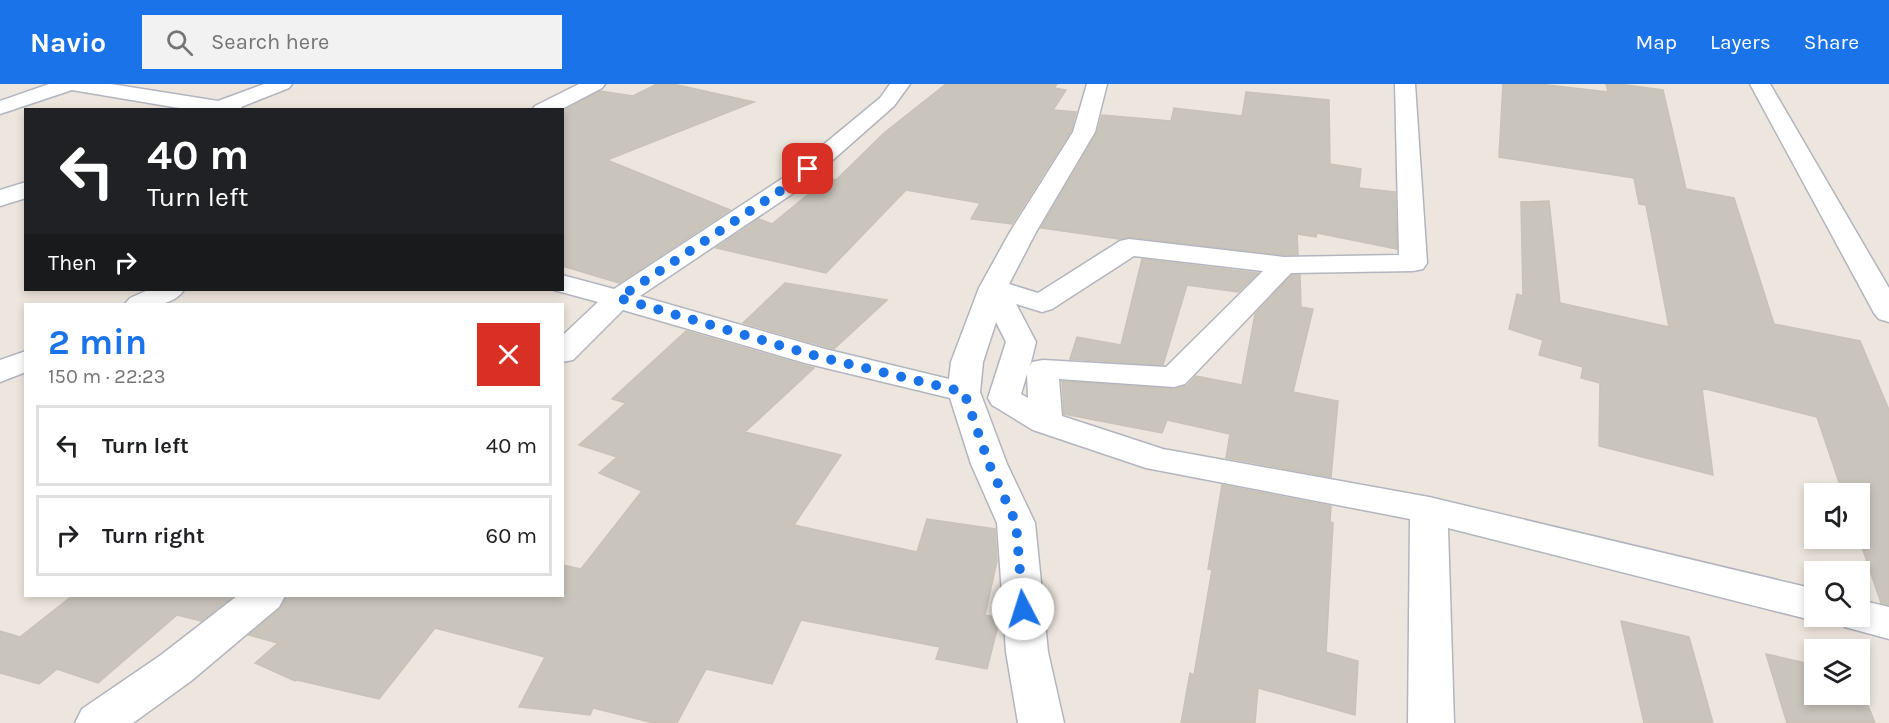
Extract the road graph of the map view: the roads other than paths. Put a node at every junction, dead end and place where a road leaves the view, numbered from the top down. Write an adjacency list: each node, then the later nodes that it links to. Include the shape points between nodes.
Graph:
1 (71, 84): 8 (street); 9 (street)
2 (282, 84): 10 (street)
3 (595, 84): 11 (street)
4 (900, 84): 18 (street, via 887,102 792,183)
5 (1097, 84): 16 (street, via 1084,132)
6 (1405, 84): 14 (street, via 1413,263)
7 (1759, 84): 20 (street)
8 (0, 108)
9 (216, 108)
10 (224, 108)
11 (546, 108)
12 (24, 190): 13 (street)
13 (0, 199)
14 (1284, 265): 16 (street, via 1129,247 1042,303); 25 (street, via 1174,377 1043,369)
15 (564, 284): 18 (street)
16 (993, 288): 24 (street, via 967,362); 25 (street, via 1021,342 1004,398)
17 (168, 291): 19 (street)
18 (619, 298): 21 (street); 24 (street, via 816,356)
19 (142, 303)
20 (1889, 313)
21 (564, 351)
22 (24, 361): 23 (street)
23 (0, 372)
24 (964, 392): 32 (street, via 989,464 1016,523 1027,652)
25 (1045, 422): 26 (street, via 1158,460)
26 (1429, 510): 28 (street); 33 (street)
27 (264, 597): 31 (street, via 176,668)
28 (1804, 602)
29 (1870, 618): 30 (street)
30 (1889, 623)
31 (98, 723)
32 (1041, 723)
33 (1431, 723)

